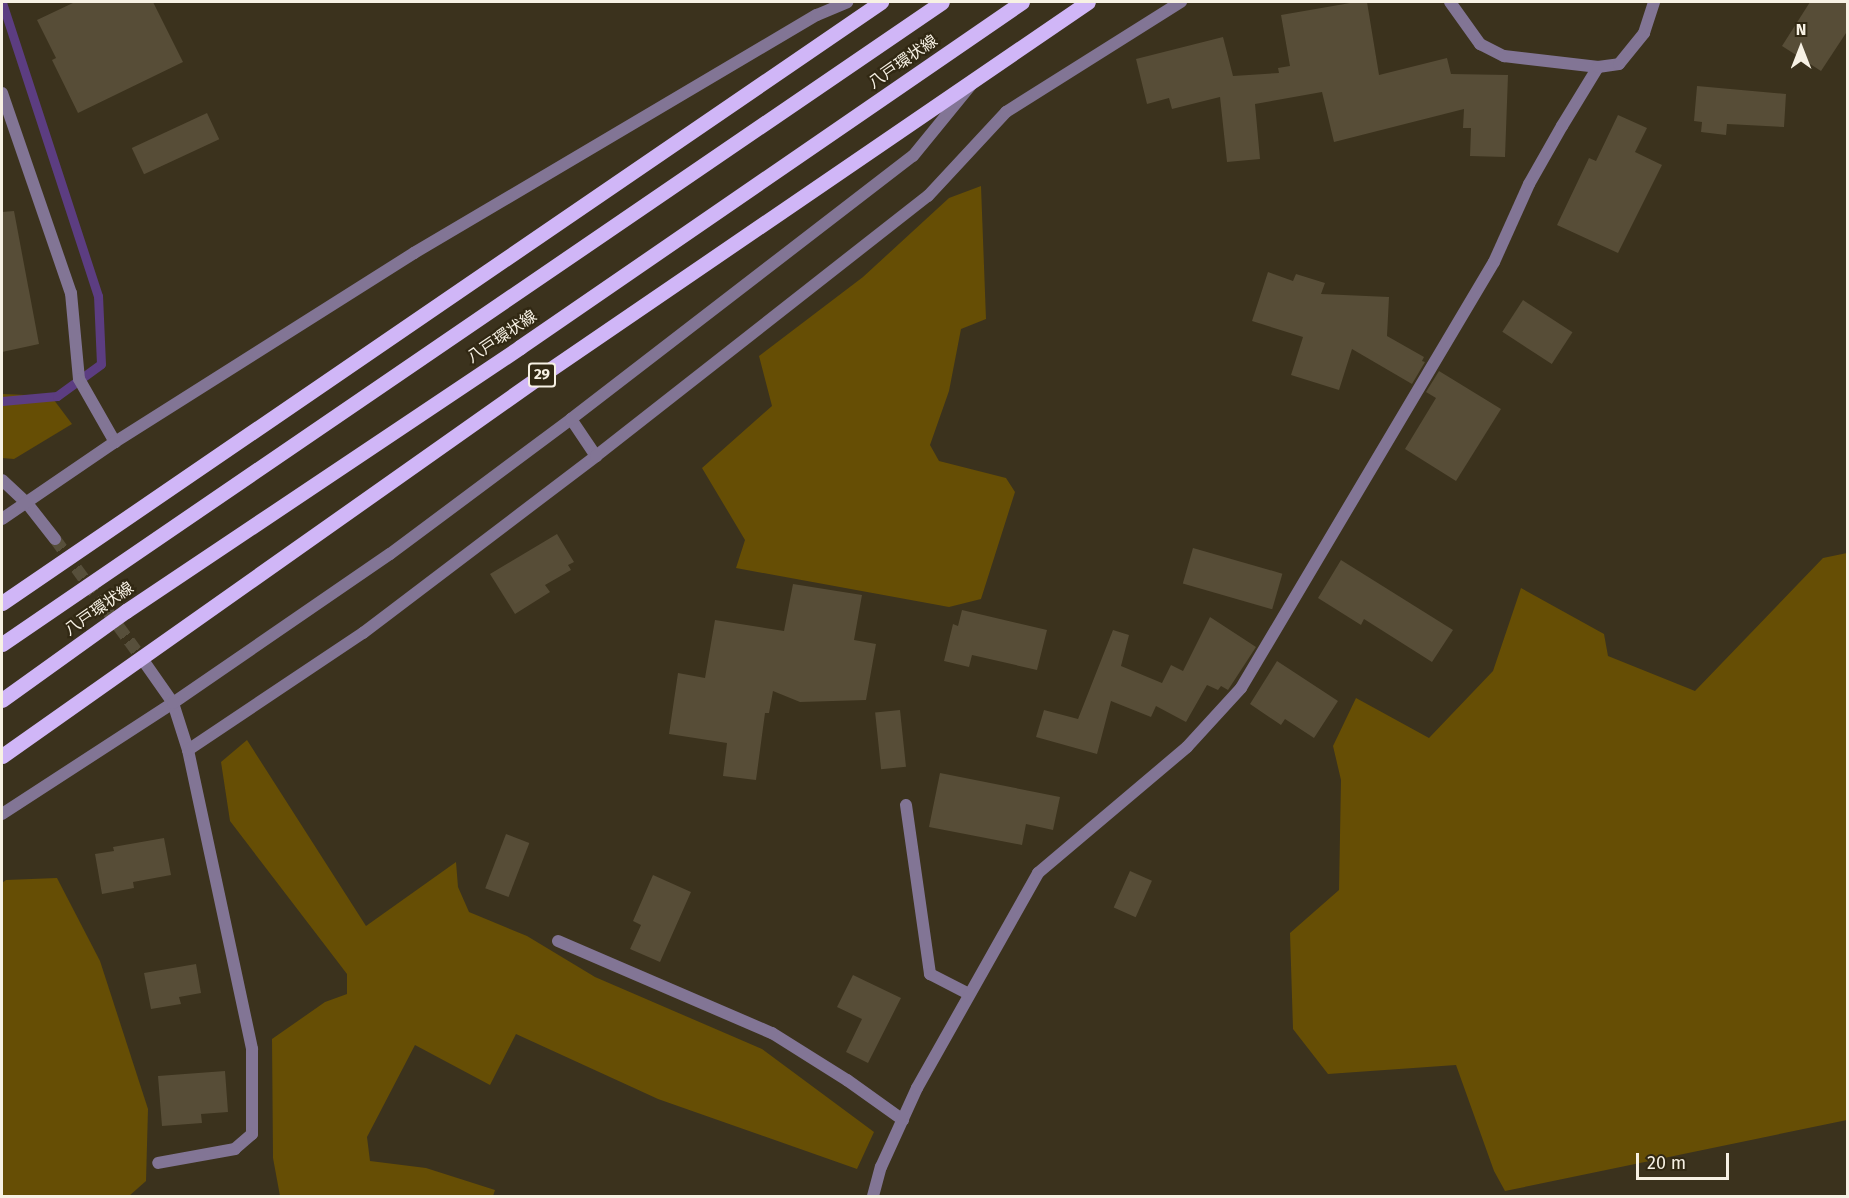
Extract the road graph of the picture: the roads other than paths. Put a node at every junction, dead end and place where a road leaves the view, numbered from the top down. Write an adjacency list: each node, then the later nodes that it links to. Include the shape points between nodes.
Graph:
1 (846, 2): 13 (street, via 817,15 414,253)
2 (881, 2): 19 (main road)
3 (942, 2): 20 (main road, 八戸環状線, bridge)
4 (1022, 2): 22 (main road, 八戸環状線 / 29, bridge, via 520,347 126,611)
5 (1088, 2): 10 (main road, 29)
6 (1181, 2): 14 (street, via 1006,112 928,196)
7 (1450, 2): 9 (street, via 1480,44 1503,56)
8 (1654, 2): 9 (street, via 1644,33 1619,63)
9 (1598, 67): 29 (street, via 1529,184 1494,262 1241,688 1178,755 1038,873)
10 (974, 81): 12 (street, via 913,156); 25 (main road, 29, via 532,382)
11 (2, 93): 13 (street, via 71,293 79,379)
12 (571, 419): 14 (street); 23 (street, via 390,554)
13 (115, 442): 16 (street)
14 (596, 456): 24 (street, via 363,633)
15 (2, 480): 16 (street)
16 (26, 502): 17 (street); 18 (street)
17 (2, 519)
18 (55, 539)
19 (2, 603)
20 (2, 644)
21 (145, 663): 23 (street)
22 (2, 700)
23 (173, 703): 24 (street); 27 (street)
24 (188, 750): 31 (street, via 252,1049 252,1134 236,1149)
25 (2, 756)
26 (906, 805): 29 (street, via 930,974)
27 (2, 814)
28 (558, 941): 30 (street, via 772,1033)
29 (969, 994): 30 (street)
30 (903, 1120): 32 (street, via 881,1167)
31 (158, 1163)
32 (873, 1197)

